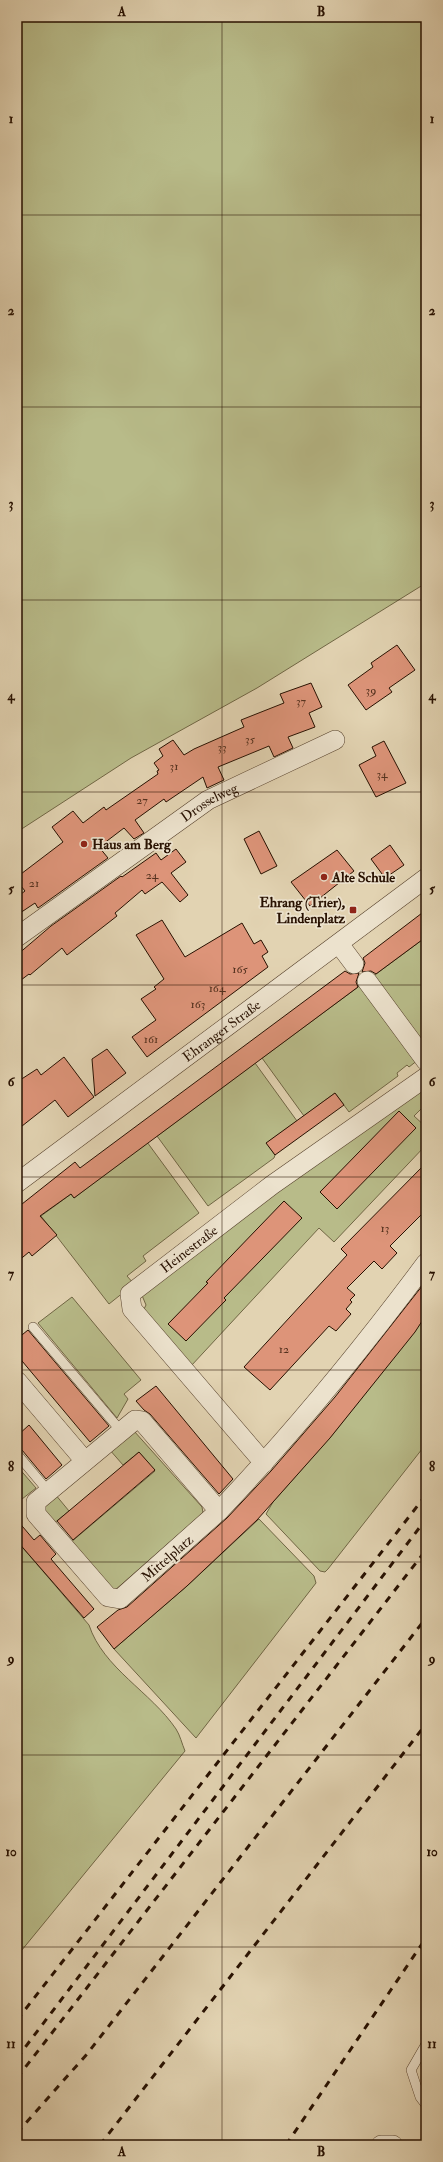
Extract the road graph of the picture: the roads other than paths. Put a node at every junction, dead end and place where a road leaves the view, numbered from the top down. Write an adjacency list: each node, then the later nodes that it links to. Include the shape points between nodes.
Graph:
1 (334, 740): 3 (street, Drosselweg, via 208,800)
2 (426, 878): 4 (street, Ehranger Straße)
3 (17, 937)
4 (339, 944): 5 (street); 9 (street, Ehranger Straße)
5 (354, 964)
6 (367, 981): 7 (street)
7 (426, 1061)
8 (426, 1077): 16 (street, Heinestraße, via 272,1185 130,1294 132,1309)
9 (17, 1184)
10 (426, 1263): 16 (street, via 390,1311)
11 (34, 1327): 13 (lane)
12 (17, 1381): 15 (street)
13 (121, 1432): 15 (street, Mittelplatz); 18 (street, Mittelplatz, via 135,1420 142,1421)
14 (17, 1454): 17 (lane)
15 (85, 1461): 17 (street, Mittelplatz)
16 (264, 1463): 18 (street)
17 (48, 1491): 18 (street, Mittelplatz, via 36,1502 36,1514 108,1597 120,1599)
18 (219, 1511)
19 (426, 2044): 20 (lane, via 411,2070 420,2097)
20 (426, 2105)
21 (381, 2145): 22 (street)
22 (392, 2145)

